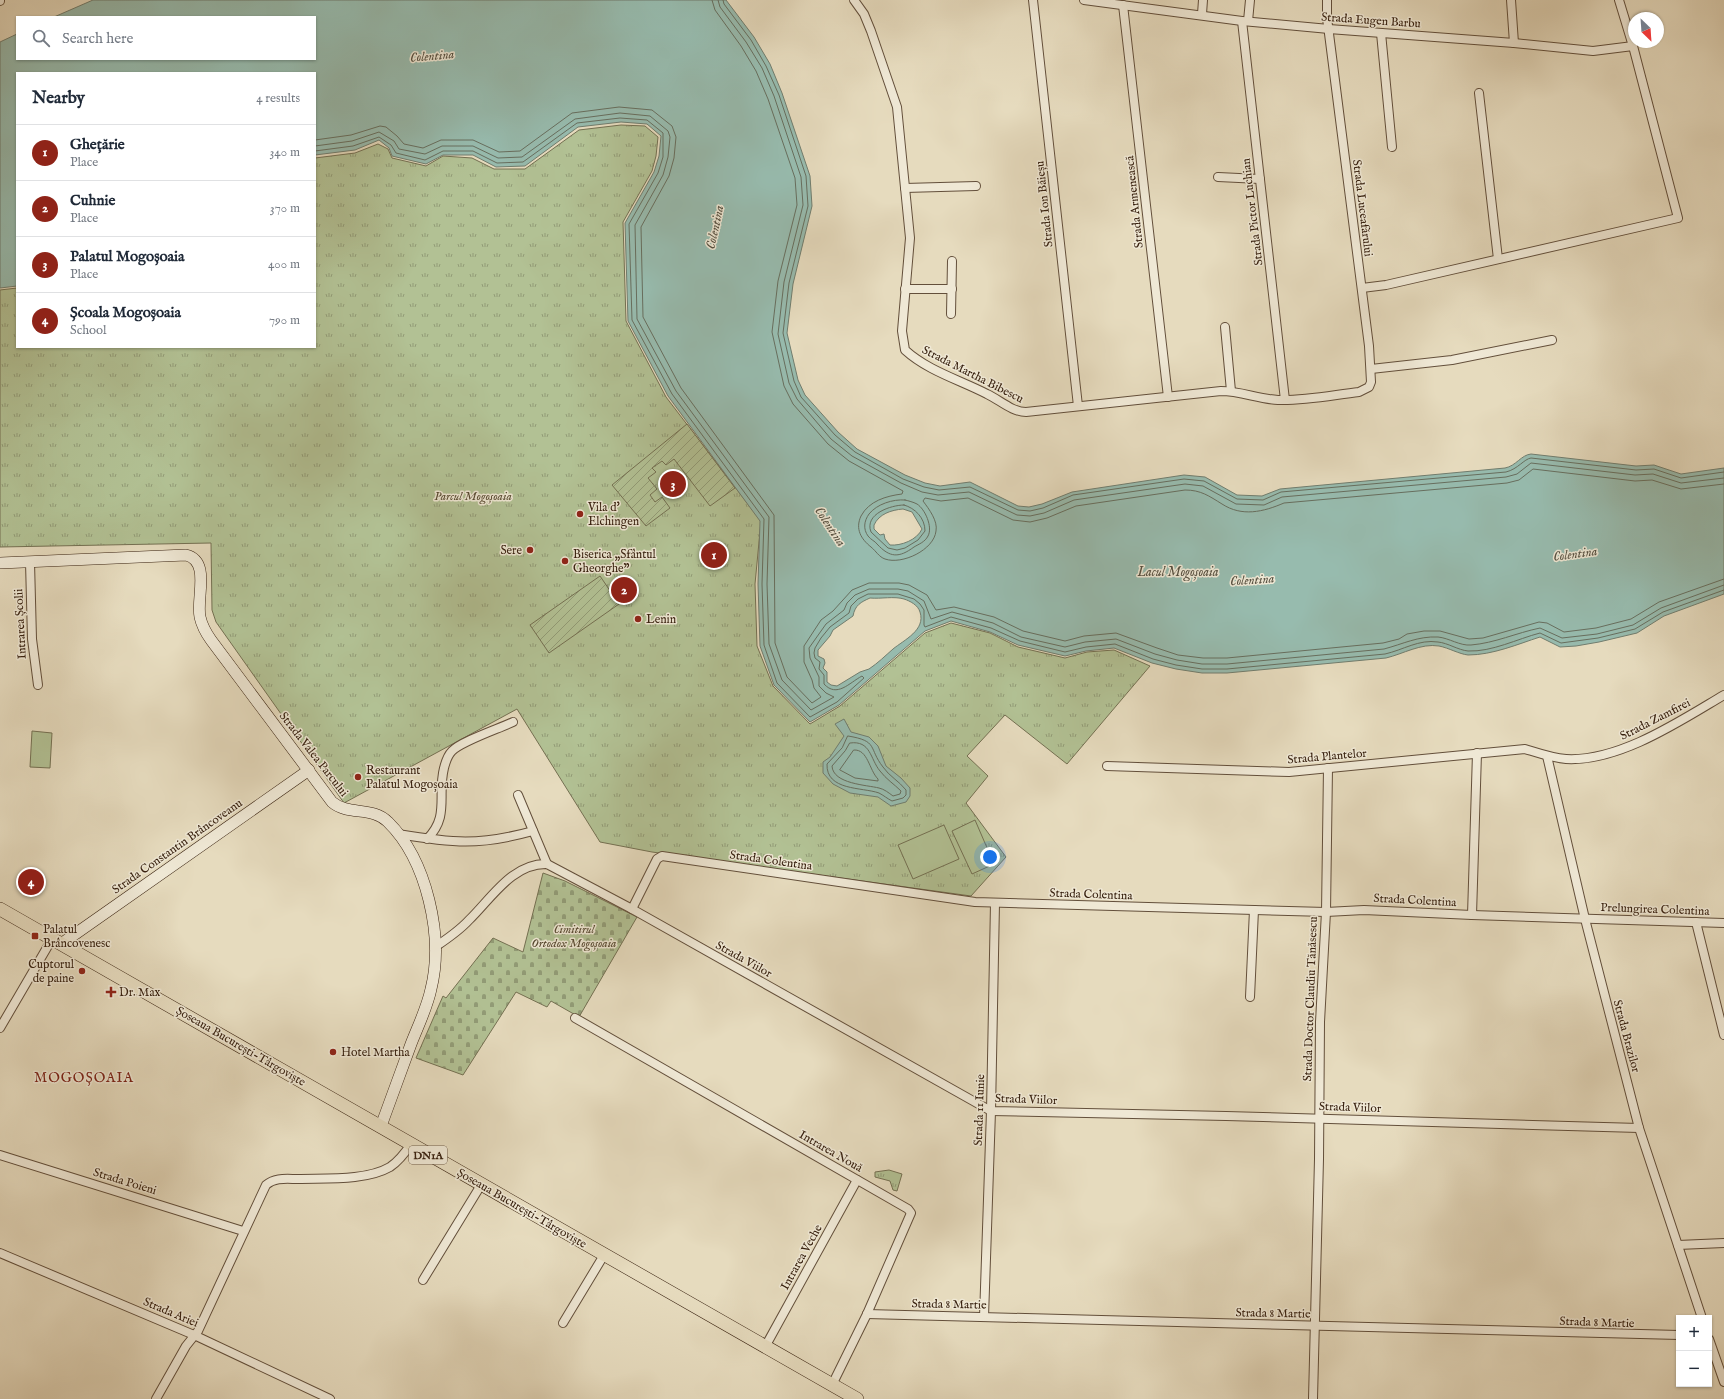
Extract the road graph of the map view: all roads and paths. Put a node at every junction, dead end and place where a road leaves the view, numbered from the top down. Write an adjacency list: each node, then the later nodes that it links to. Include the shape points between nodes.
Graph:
1 (854, 0): 23 (street, Strada Martha Bibescu, via 864,14 871,31 898,107)
2 (1033, 0): 37 (street, Strada Ion Băieșu)
3 (1084, 0): 9 (street, Strada Eugen Barbu)
4 (1203, 0): 10 (street)
5 (1250, 0): 11 (street, Strada Pictor Luchian)
6 (1327, 0): 12 (street, Strada Luceafărului)
7 (1511, 0): 15 (street)
8 (1619, 0): 13 (street)
9 (1123, 5): 10 (street, Strada Eugen Barbu); 35 (street, Strada Armenească)
10 (1202, 14): 11 (street, Strada Eugen Barbu)
11 (1245, 21): 12 (street, Strada Eugen Barbu); 21 (street, Strada Pictor Luchian)
12 (1329, 29): 14 (street, Strada Eugen Barbu); 26 (street, Strada Luceafărului)
13 (1628, 30)
14 (1381, 33): 15 (street, Strada Eugen Barbu); 19 (street)
15 (1514, 43): 16 (street, Strada Eugen Barbu, via 1593,51)
16 (1628, 47)
17 (1634, 48): 24 (street, via 1678,218)
18 (1479, 93): 24 (street)
19 (1392, 147)
20 (1218, 177): 21 (street)
21 (1260, 178): 36 (street, Strada Pictor Luchian)
22 (976, 186): 23 (street)
23 (905, 188): 27 (street, Strada Martha Bibescu, via 910,238)
24 (1498, 259): 26 (street, via 1386,285)
25 (952, 261): 28 (street)
26 (1362, 288): 32 (street, Strada Luceafărului)
27 (905, 289): 28 (street); 37 (street, Strada Martha Bibescu, via 902,340 905,350 912,356 1021,412)
28 (952, 289): 29 (street)
29 (951, 314)
30 (1225, 327): 34 (street)
31 (1552, 340): 32 (street, via 1452,360)
32 (1371, 369): 33 (street, Strada Luceafărului, via 1371,382)
33 (1367, 389): 36 (street, Strada Martha Bibescu)
34 (1231, 391): 35 (street, Strada Martha Bibescu); 36 (street, Strada Martha Bibescu, via 1266,399)
35 (1168, 398): 37 (street, Strada Martha Bibescu)
36 (1284, 400)
37 (1078, 406)
38 (30, 562): 39 (street, Strada Valea Parcului); 40 (street, Intrarea Școlii, via 32,639); 47 (street, Strada Valea Parcului, via 186,555 197,560 200,568 200,616 205,631)
39 (0, 563)
40 (38, 685)
41 (1724, 695): 44 (street, Strada Zamfirei, via 1634,745 1614,752 1568,759)
42 (513, 722): 51 (street, via 456,747 447,756 442,779 441,816 439,824)
43 (1478, 752): 44 (street, Strada Plantelor, via 1524,749); 46 (street, Strada Plantelor); 58 (street)
44 (1547, 756): 59 (street, Strada Brazilor)
45 (1107, 766): 46 (street, Strada Plantelor, via 1289,772)
46 (1328, 768): 57 (street, Strada Doctor Claudiu Tănăsescu)
47 (309, 770): 50 (street, Strada Valea Parcului, via 337,806 378,814); 62 (street, Strada Constantin Brâncoveanu)
48 (518, 795): 49 (street)
49 (533, 831): 51 (street, via 483,842); 52 (street)
50 (398, 834): 51 (street); 63 (street, Strada Valea Parcului, via 413,855 422,875)
51 (427, 839)
52 (547, 864): 55 (street, Strada Viilor); 63 (street, via 532,865 508,879 469,921)
53 (995, 903): 55 (street, Strada Colentina, via 662,856 657,859); 56 (street, Strada Colentina); 68 (street, Strada 11 Iunie)
54 (0, 909): 62 (main road, Șoseaua București-Târgoviște / DN1A)
55 (632, 909): 68 (street, Strada Viilor)
56 (1254, 910): 57 (street, Strada Colentina); 64 (street)
57 (1326, 912): 58 (street, Strada Colentina, via 1364,910); 69 (street, Strada Doctor Claudiu Tănăsescu)
58 (1472, 915): 59 (street, Strada Colentina)
59 (1585, 919): 60 (street, Prelungirea Colentina); 71 (street, Strada Brazilor)
60 (1696, 922): 61 (street, Prelungirea Colentina); 67 (street)
61 (1724, 923)
62 (56, 942): 66 (street, Strada Constantin Brâncoveanu); 70 (main road, Șoseaua București-Târgoviște / DN1A)
63 (435, 947): 70 (street, Strada Valea Parcului, via 435,969 431,990)
64 (1250, 997)
65 (575, 1018): 74 (street, Intrarea Nouă)
66 (0, 1028)
67 (1724, 1035)
68 (991, 1111): 69 (street, Strada Viilor); 84 (street, Strada 11 Iunie)
69 (1318, 1119): 71 (street, Strada Viilor); 86 (street, Strada Doctor Claudiu Tănăsescu)
70 (381, 1126): 72 (main road, Șoseaua București-Târgoviște / DN1A)
71 (1639, 1128): 78 (street, Strada Brazilor)
72 (411, 1144): 75 (main road, Șoseaua București-Târgoviște / DN1A); 76 (street, via 396,1162 378,1172 348,1177 273,1180 263,1189)
73 (0, 1155): 76 (street, Strada Poieni)
74 (857, 1180): 82 (street, Intrarea Nouă, via 911,1213); 89 (street, Intrarea Veche)
75 (481, 1185): 80 (main road, Șoseaua București-Târgoviște / DN1A); 81 (street)
76 (243, 1231): 87 (street)
77 (1724, 1243): 78 (street)
78 (1678, 1245): 83 (street, Strada Brazilor)
79 (0, 1253): 87 (street, Strada Ariei)
80 (604, 1254): 85 (street); 89 (main road, Șoseaua București-Târgoviște / DN1A)
81 (423, 1280)
82 (867, 1314): 84 (street, Strada 8 Martie); 92 (street, Intrarea Nouă)
83 (1701, 1315)
84 (984, 1317): 86 (street, Strada 8 Martie)
85 (563, 1323)
86 (1315, 1326): 88 (street, Strada 8 Martie); 97 (street, Strada Doctor Claudiu Tănăsescu)
87 (194, 1335): 93 (street, Strada Ariei); 94 (street)
88 (1676, 1335)
89 (765, 1346): 92 (main road, Șoseaua București-Târgoviște / DN1A)
90 (1712, 1348): 91 (street)
91 (1724, 1382)
92 (832, 1385): 96 (main road, Șoseaua București-Târgoviște / DN1A)
93 (314, 1395): 95 (street, Strada Ariei)
94 (156, 1399)
95 (330, 1399)
96 (857, 1399)
97 (1312, 1399)

